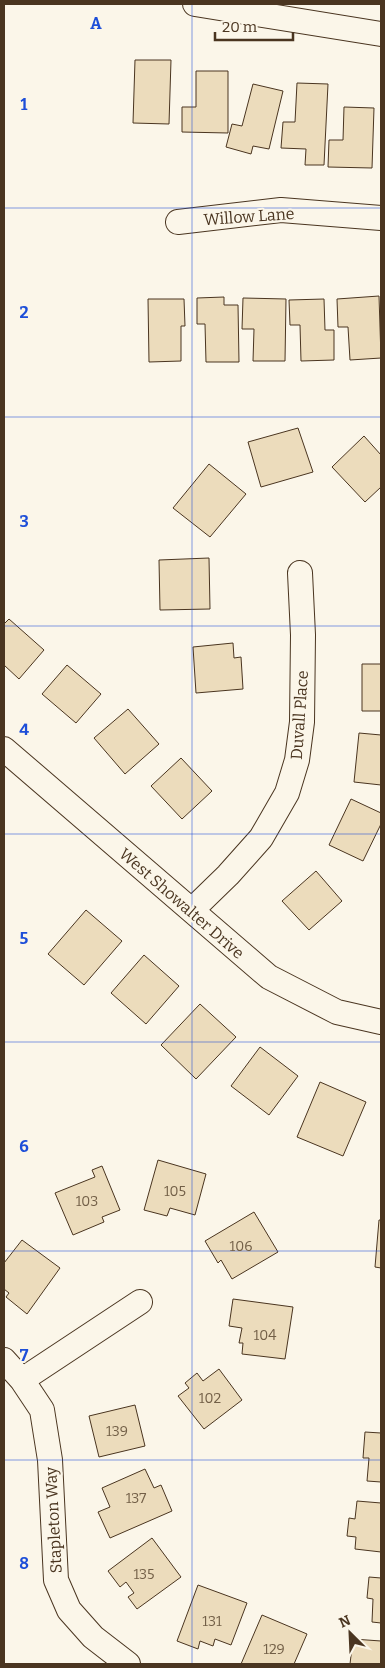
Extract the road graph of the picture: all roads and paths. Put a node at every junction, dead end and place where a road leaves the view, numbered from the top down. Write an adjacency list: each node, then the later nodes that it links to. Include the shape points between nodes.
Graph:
1 (195, 4): 2 (street)
2 (381, 34)
3 (381, 218): 4 (street, Willow Lane, via 281,210)
4 (178, 222)
5 (300, 573): 7 (street, Duvall Place, via 302,722 297,760 287,793 260,838)
6 (4, 749): 7 (street, West Showalter Drive)
7 (192, 910): 8 (street, West Showalter Drive, via 269,977 337,1012)
8 (381, 1022)
9 (140, 1302): 11 (street)
10 (4, 1360): 11 (street, Stapleton Way)
11 (22, 1380): 12 (street, Stapleton Way, via 42,1410 50,1460 56,1580 69,1610 93,1637)
12 (128, 1664)

